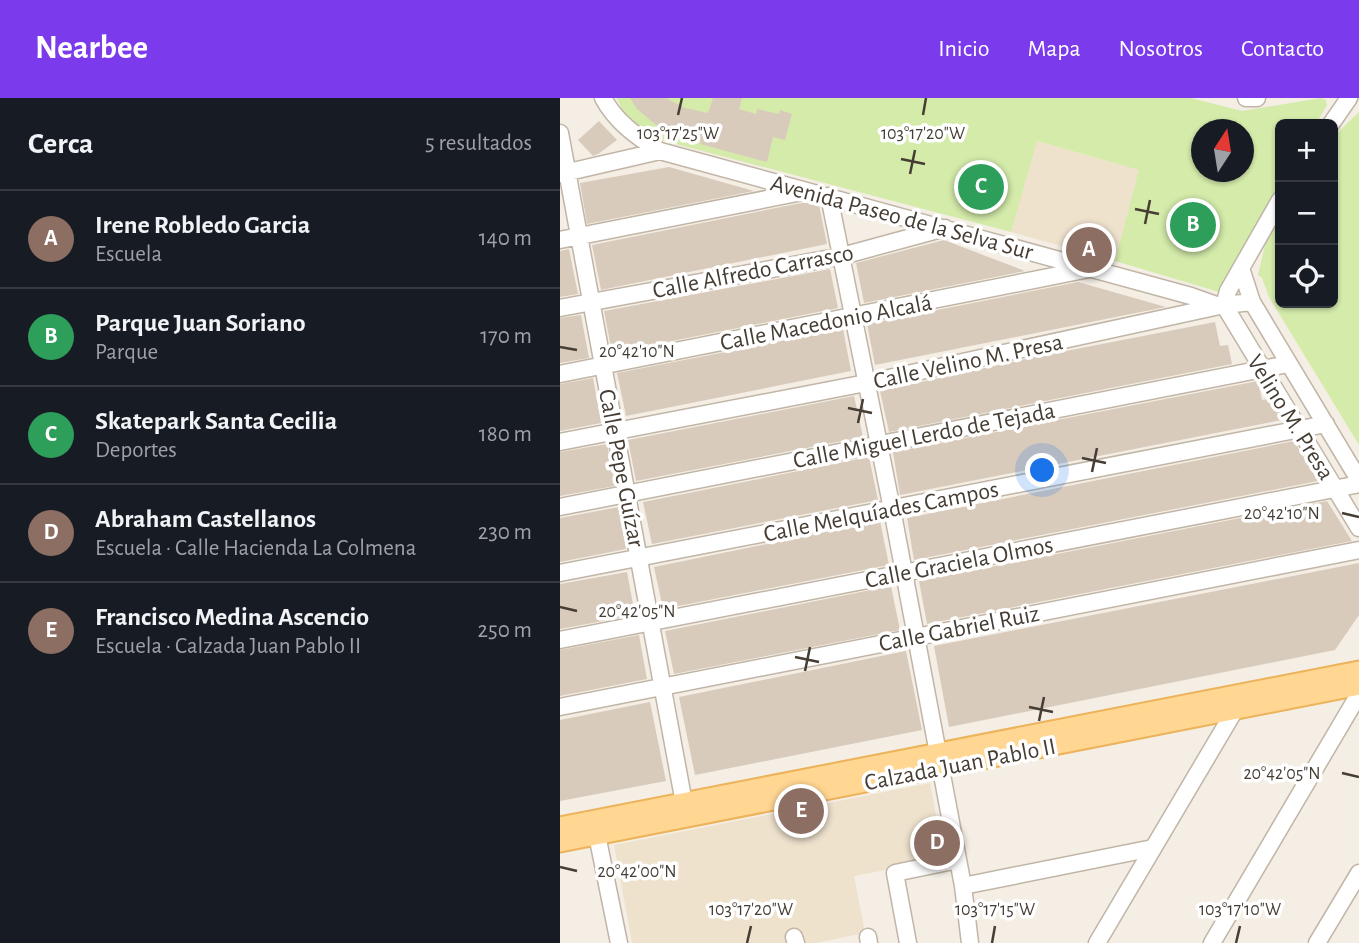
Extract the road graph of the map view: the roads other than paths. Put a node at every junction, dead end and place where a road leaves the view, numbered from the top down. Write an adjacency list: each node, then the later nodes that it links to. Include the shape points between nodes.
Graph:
1 (603, 98): 7 (street, Avenida Paseo de la Selva Sur, via 636,136)
2 (1246, 98): 3 (street)
3 (1257, 98)
4 (1349, 98): 5 (street)
5 (1334, 119)
6 (560, 133): 8 (street, Calle Pepe Guízar)
7 (660, 151): 8 (street); 9 (street, Avenida Paseo de la Selva Sur)
8 (564, 173): 13 (street, Calle Pepe Guízar)
9 (808, 191): 10 (street, Avenida Paseo de la Selva Sur); 13 (street)
10 (829, 196): 12 (street, Avenida Paseo de la Selva Sur); 15 (street)
11 (1275, 209): 17 (street)
12 (945, 228): 15 (street, Calle Alfredo Carrasco); 16 (street, Avenida Paseo de la Selva Sur)
13 (579, 237): 14 (street); 18 (street, Calle Pepe Guízar)
14 (560, 240)
15 (842, 256): 18 (street, Calle Alfredo Carrasco); 22 (street)
16 (1091, 268): 20 (street, Avenida Paseo de la Selva Sur); 22 (street, Calle Macedonio Alcalá)
17 (1241, 268): 19 (street); 20 (street)
18 (591, 302): 21 (street, Calle Alfredo Carrasco); 24 (street, Calle Pepe Guízar)
19 (1252, 302): 20 (street, Calle Velino M. Presa); 23 (street)
20 (1222, 306): 25 (street, Velino M. Presa); 27 (street, Calle Velino M. Presa)
21 (560, 308)
22 (854, 316): 24 (street, Calle Macedonio Alcalá); 27 (street)
23 (1288, 364): 25 (street, Calle Miguel Lerdo de Tejada); 28 (street)
24 (603, 365): 26 (street, Calle Macedonio Alcalá); 30 (street, Calle Pepe Guízar)
25 (1263, 369): 29 (street, Velino M. Presa); 32 (street, Calle Miguel Lerdo de Tejada)
26 (560, 374)
27 (866, 383): 30 (street, Calle Velino M. Presa); 32 (street)
28 (1326, 424): 29 (street, Calle Melquíades Campos); 33 (street)
29 (1299, 430): 34 (street, Velino M. Presa); 37 (street, Calle Melquíades Campos)
30 (614, 432): 31 (street, Calle Velino M. Presa); 35 (street, Calle Pepe Guízar)
31 (560, 442)
32 (880, 444): 35 (street, Calle Miguel Lerdo de Tejada); 37 (street)
33 (1359, 482): 34 (street, Calle Graciela Olmos)
34 (1335, 489): 38 (street, Velino M. Presa); 42 (street, Calle Graciela Olmos)
35 (627, 494): 36 (street, Calle Miguel Lerdo de Tejada); 40 (street, Calle Pepe Guízar)
36 (560, 507)
37 (892, 509): 40 (street, Calle Melquíades Campos); 42 (street)
38 (1359, 528)
39 (1359, 550): 44 (street, Calle Gabriel Ruiz)
40 (639, 558): 41 (street, Calle Melquíades Campos); 43 (street, Calle Pepe Guízar)
41 (560, 573)
42 (904, 573): 43 (street, Calle Graciela Olmos); 44 (street)
43 (651, 622): 45 (street, Calle Graciela Olmos); 47 (street, Calle Pepe Guízar)
44 (916, 637): 47 (street, Calle Gabriel Ruiz); 50 (street)
45 (560, 640)
46 (1357, 682): 49 (main road, Calzada Juan Pablo II); 50 (main road, Calzada Juan Pablo II); 63 (street)
47 (663, 687): 48 (street, Calle Gabriel Ruiz); 51 (street, Calle Pepe Guízar)
48 (560, 707)
49 (1235, 710): 50 (main road, Calzada Juan Pablo II); 55 (street)
50 (939, 761): 51 (main road, Calzada Juan Pablo II); 53 (main road, Calzada Juan Pablo II); 56 (street)
51 (684, 803): 52 (main road, Calzada Juan Pablo II)
52 (560, 827)
53 (597, 835): 54 (main road, Calzada Juan Pablo II); 59 (street)
54 (560, 842)
55 (1153, 848): 58 (street); 62 (street)
56 (958, 860): 58 (street); 60 (street, via 895,873)
57 (1359, 873): 64 (street)
58 (963, 886): 61 (street)
59 (619, 943)
60 (908, 943)
61 (970, 943)
62 (1097, 943)
63 (1212, 943)
64 (1317, 943)

